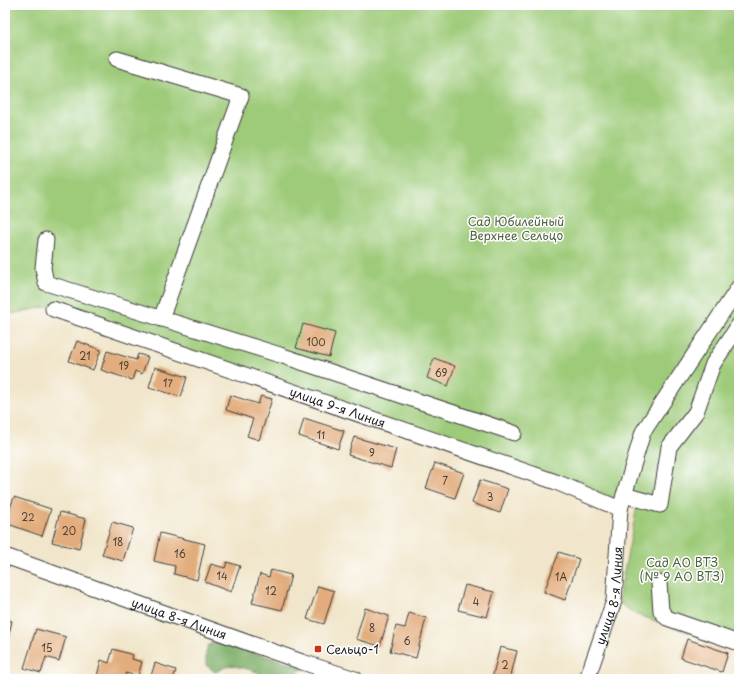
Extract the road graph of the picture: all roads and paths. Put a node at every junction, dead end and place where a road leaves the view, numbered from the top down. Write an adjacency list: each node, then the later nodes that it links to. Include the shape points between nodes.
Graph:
1 (117, 59): 5 (street, via 241,96)
2 (46, 240): 5 (street, via 43,268 46,283)
3 (739, 287): 8 (street, улица 8-я Линия, via 644,432)
4 (53, 309): 8 (street, улица 9-я Линия, via 556,482)
5 (161, 319): 7 (street, via 280,355)
6 (739, 325): 8 (street, улица 9-я Линия, via 712,364 696,412 669,447 660,505)
7 (514, 433)
8 (622, 502): 13 (street, улица 8-я Линия, via 614,601)
9 (5, 556): 12 (street, улица 8-я Линия)
10 (659, 583): 11 (street, via 661,611 667,618)
11 (739, 643)
12 (347, 678)
13 (587, 679)

